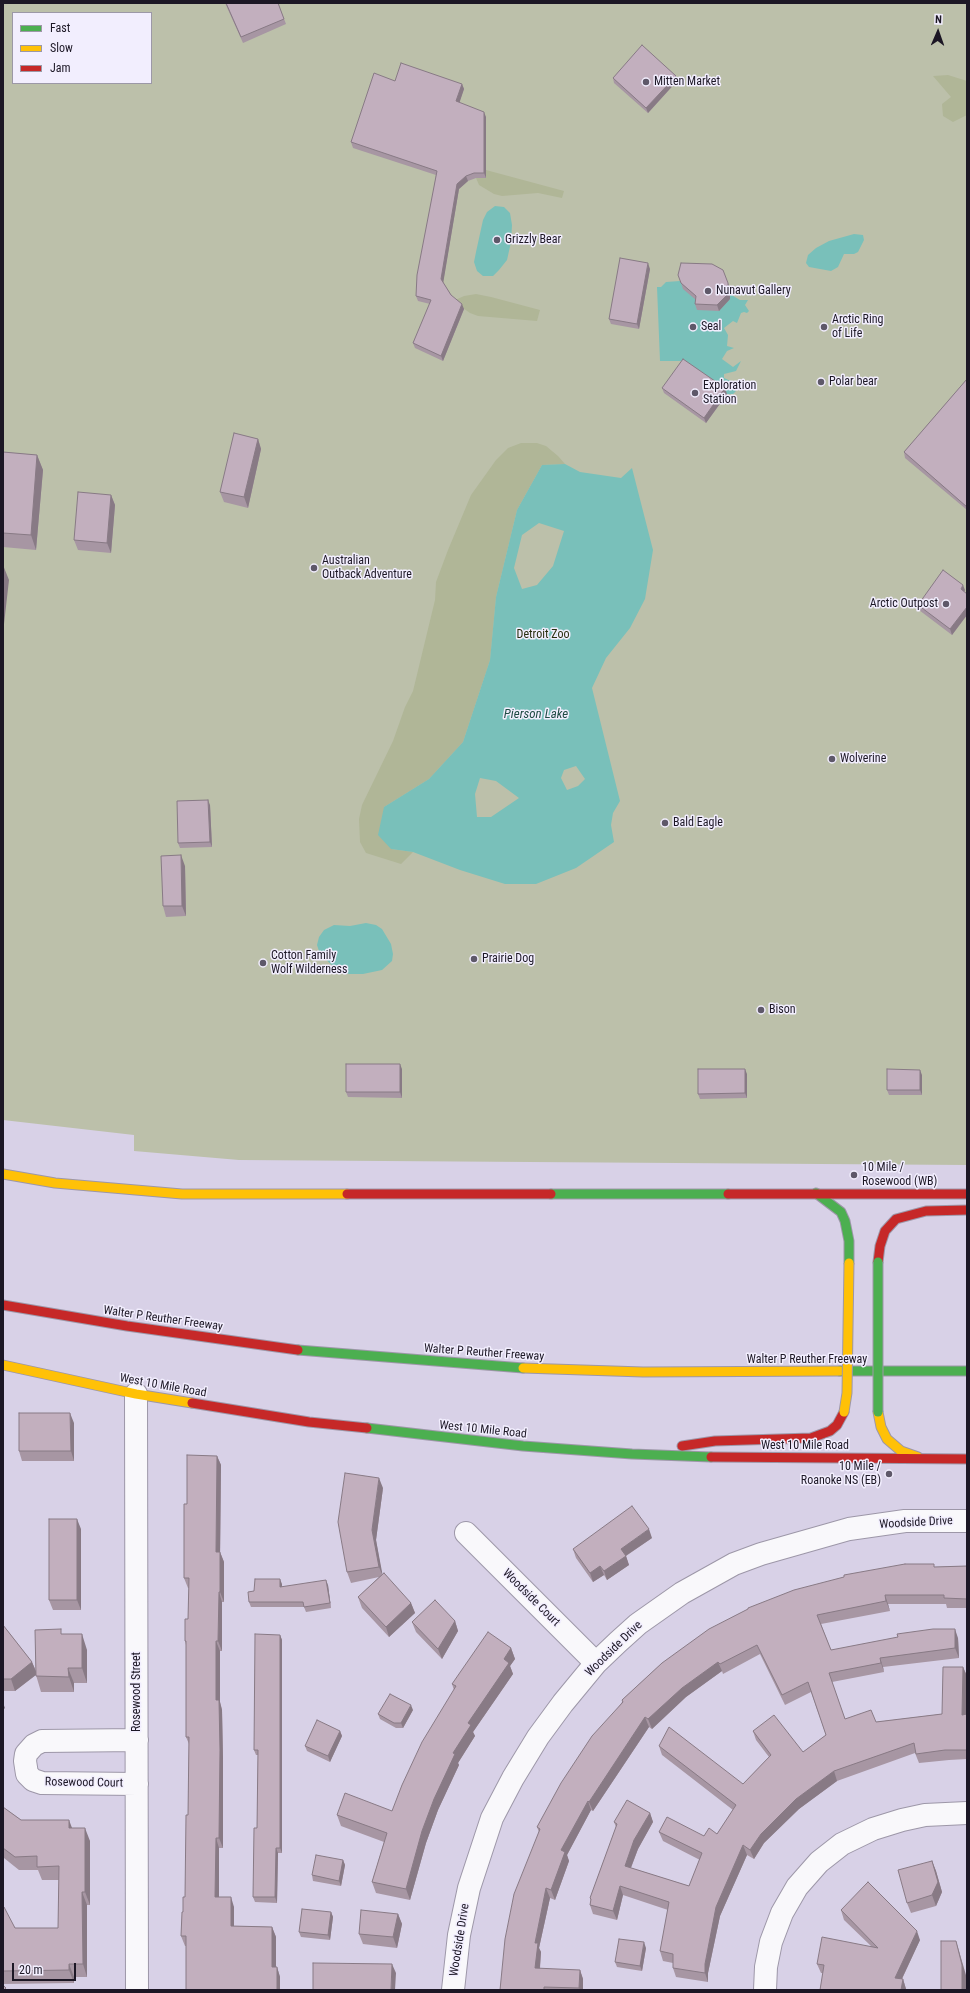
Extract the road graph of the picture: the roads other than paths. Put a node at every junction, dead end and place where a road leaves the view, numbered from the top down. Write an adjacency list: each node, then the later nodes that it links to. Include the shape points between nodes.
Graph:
1 (3, 1174): 2 (main road, via 55,1183 182,1194)
2 (816, 1193): 3 (main road); 9 (main road, bridge, via 834,1205 848,1229 847,1393 844,1412 837,1425 830,1431 811,1438 715,1441)
3 (967, 1194)
4 (967, 1210): 10 (main road, bridge, via 908,1214 896,1219 885,1231 880,1246 878,1412 881,1427 887,1439 901,1450)
5 (3, 1305): 7 (main road, Walter P Reuther Freeway, via 120,1325 283,1348 468,1365 643,1372)
6 (3, 1365): 8 (main road, West 10 Mile Road)
7 (967, 1371)
8 (136, 1394): 9 (main road, West 10 Mile Road, via 332,1425 523,1446); 15 (street, Rosewood Street)
9 (632, 1454): 10 (main road, West 10 Mile Road, via 802,1459)
10 (925, 1459): 11 (main road, West 10 Mile Road)
11 (967, 1459)
12 (967, 1521): 14 (street, Woodside Drive, via 905,1522 849,1530 734,1564 682,1593 638,1624)
13 (466, 1533): 14 (street, Woodside Court)
14 (596, 1663): 19 (street, Woodside Drive, via 538,1738 492,1818 469,1888 459,1935)
15 (137, 1740): 16 (street, Rosewood Street); 16 (street, Rosewood Court, via 42,1741 34,1744 26,1754 25,1761 27,1774 33,1780 42,1783)
16 (137, 1784): 18 (street, Rosewood Street)
17 (967, 1813): 20 (street, via 925,1815 873,1829 842,1844 819,1862 796,1887 782,1913 771,1942)
18 (137, 1990)
19 (453, 1990)
20 (765, 1990)

